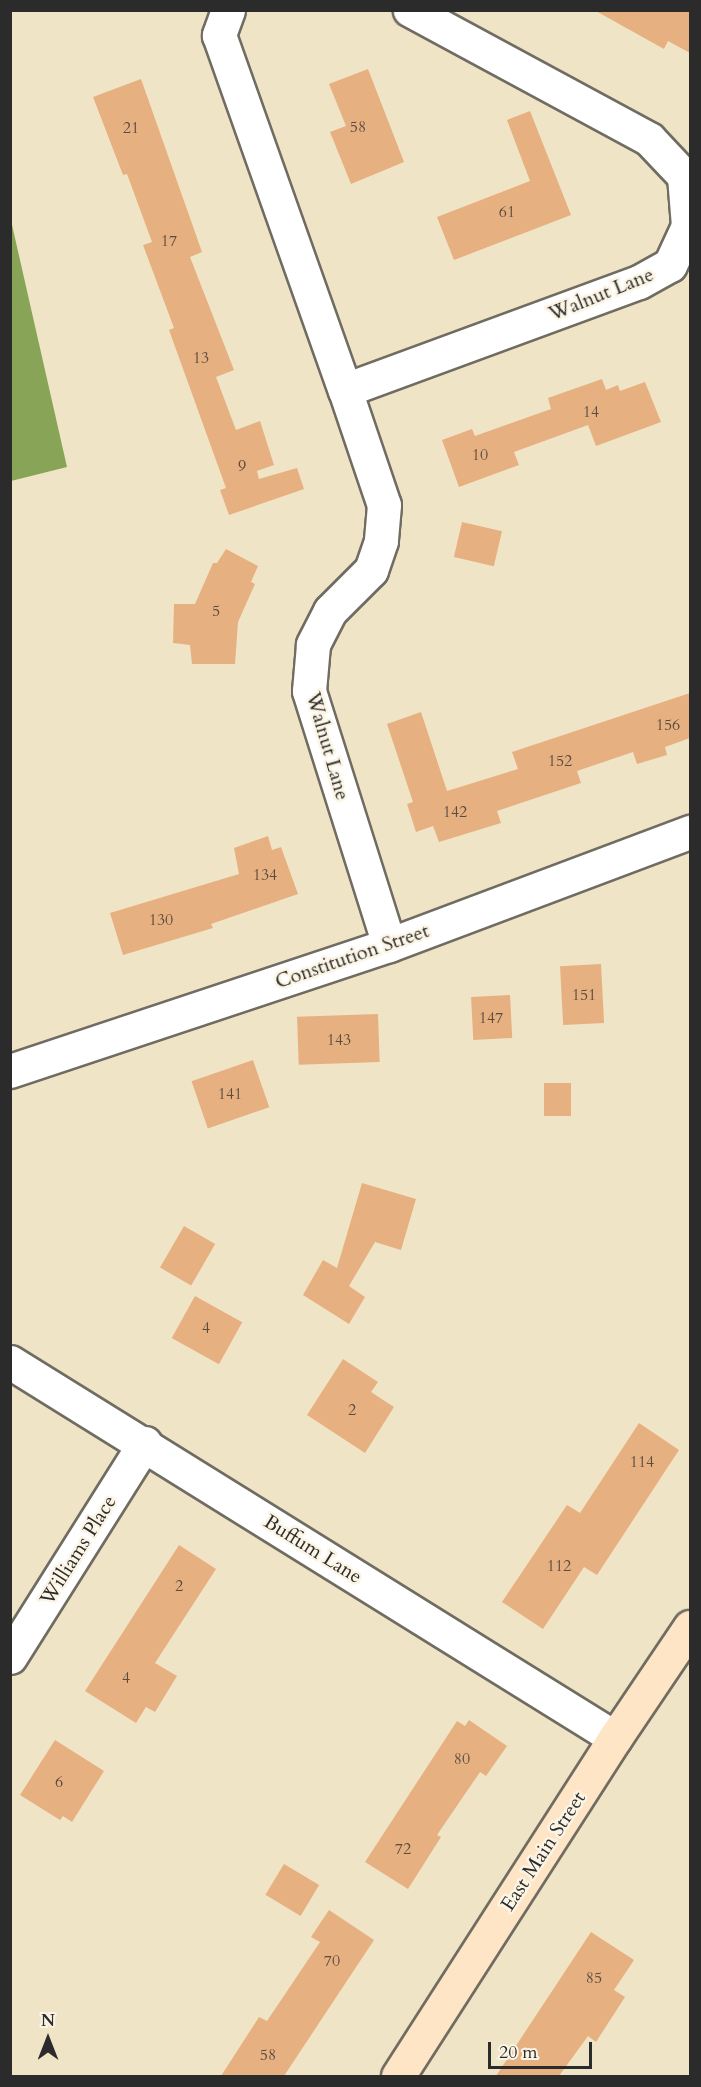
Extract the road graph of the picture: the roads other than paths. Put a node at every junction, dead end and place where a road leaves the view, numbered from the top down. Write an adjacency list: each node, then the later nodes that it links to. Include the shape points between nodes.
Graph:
1 (228, 10): 3 (street, Walnut Lane, via 219,35)
2 (410, 10): 3 (street, Walnut Lane, via 650,140 684,176 688,226 670,265 639,282)
3 (345, 390): 5 (street, Walnut Lane, via 384,506 381,541 371,570 330,611 313,645 309,691)
4 (690, 831): 5 (street, Constitution Street)
5 (389, 945): 6 (street, Constitution Street)
6 (10, 1071)
7 (10, 1362): 8 (street, Buffum Lane)
8 (145, 1443): 10 (street, Williams Place); 11 (street, Buffum Lane)
9 (690, 1627): 11 (main road, East Main Street)
10 (10, 1657)
11 (615, 1738): 12 (main road, East Main Street)
12 (398, 2076)

